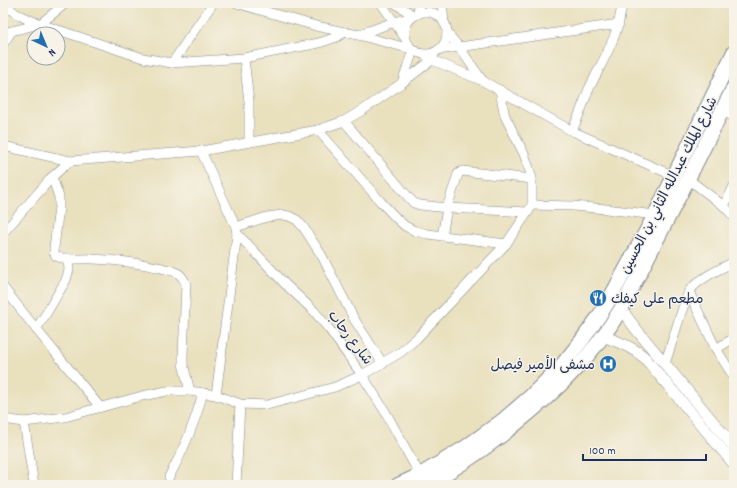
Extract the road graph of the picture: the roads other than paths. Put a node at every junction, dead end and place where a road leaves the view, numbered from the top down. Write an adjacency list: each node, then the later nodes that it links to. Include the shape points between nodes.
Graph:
1 (3, 3): 13 (street, via 15,13)
2 (66, 3): 13 (street)
3 (214, 3): 27 (street)
4 (236, 3): 16 (street)
5 (381, 3): 11 (street)
6 (395, 3): 10 (street)
7 (419, 3): 10 (street)
8 (442, 3): 12 (street)
9 (622, 3): 14 (street)
10 (414, 16): 11 (street); 12 (street, via 425,12 432,13); 20 (street, via 405,29)
11 (394, 22): 19 (street); 20 (street)
12 (444, 23): 18 (street)
13 (40, 24): 15 (street); 27 (street, via 144,58)
14 (619, 24): 22 (street); 35 (street)
15 (12, 31): 17 (street); 21 (street)
16 (345, 32): 19 (street); 26 (street, via 319,44)
17 (3, 33)
18 (447, 33): 22 (street); 25 (street, via 444,43)
19 (358, 35): 23 (street)
20 (406, 40): 23 (street)
21 (3, 44)
22 (459, 47): 25 (street); 28 (street)
23 (412, 49): 25 (street, via 419,54); 29 (street)
24 (734, 52): 40 (main road, شارع الملك عبدالله الثاني بن الحسين)
25 (432, 54): 28 (street); 29 (street)
26 (244, 58): 27 (street); 36 (street, via 249,102)
27 (172, 63)
28 (483, 81): 31 (street)
29 (402, 83): 33 (street)
30 (734, 88): 32 (main road, شارع الملك عبدالله الثاني بن الحسين)
31 (500, 90): 35 (street); 42 (street, via 505,116 524,154)
32 (728, 114): 43 (main road, شارع الملك عبدالله الثاني بن الحسين)
33 (344, 121): 34 (street); 46 (street, via 414,202)
34 (318, 130): 36 (street); 52 (street, via 405,226 415,231)
35 (572, 131): 40 (street)
36 (249, 142): 38 (street)
37 (3, 146): 39 (street)
38 (201, 151): 39 (street); 50 (street)
39 (70, 160): 41 (street)
40 (674, 176): 48 (main road, شارع الملك عبدالله الثاني بن الحسين)
41 (52, 177): 51 (street); 54 (street, via 59,197 54,252 58,258)
42 (532, 179): 46 (street, via 462,171 458,174); 47 (street)
43 (688, 179): 45 (street); 58 (main road, شارع الملك عبدالله الثاني بن الحسين)
44 (734, 186): 45 (street)
45 (724, 206): 49 (street)
46 (447, 208): 47 (street); 52 (street)
47 (530, 209): 48 (street, via 573,206); 53 (street)
48 (655, 215): 62 (main road, شارع الملك عبدالله الثاني بن الحسين, via 608,302)
49 (734, 217)
50 (236, 231): 66 (street, via 267,218 289,216 297,220 322,256 354,318); 67 (street, شارع رحاب, via 314,311); 71 (street)
51 (3, 233)
52 (442, 236): 53 (street)
53 (506, 244): 66 (street, via 417,338)
54 (68, 259): 59 (street, via 69,270 66,280); 69 (street, via 110,260 150,266 173,271 184,279 186,284 183,364)
55 (734, 262): 57 (street, via 706,277)
56 (3, 287): 59 (street)
57 (689, 292): 64 (street); 65 (street)
58 (621, 309): 60 (main road, شارع الملك عبدالله الثاني بن الحسين); 65 (street)
59 (36, 329): 73 (street)
60 (604, 336): 63 (main road, شارع الملك عبدالله الثاني بن الحسين); 77 (street, via 639,352)
61 (734, 338): 64 (street)
62 (582, 340): 63 (main road); 79 (main road, شارع الملك عبدالله الثاني بن الحسين, via 562,365 531,396)
63 (594, 349): 79 (main road, شارع الملك عبدالله الثاني بن الحسين, via 555,391 472,458 442,477)
64 (716, 349): 68 (street)
65 (665, 363): 76 (street)
66 (382, 364): 67 (street)
67 (362, 375): 72 (street, via 335,387 267,405); 79 (street, شارع رحاب)
68 (734, 377)
69 (190, 391): 70 (street); 73 (street, via 166,391)
70 (203, 393): 71 (street); 78 (street, via 179,460)
71 (216, 395): 72 (street)
72 (240, 404): 81 (street)
73 (100, 407): 75 (street, via 65,417)
74 (3, 419): 75 (street)
75 (24, 422): 80 (street)
76 (734, 447)
77 (734, 464)
78 (169, 476)
79 (423, 480): 82 (main road, شارع الملك عبدالله الثاني بن الحسين)
80 (34, 485)
81 (236, 485)
82 (398, 485)

